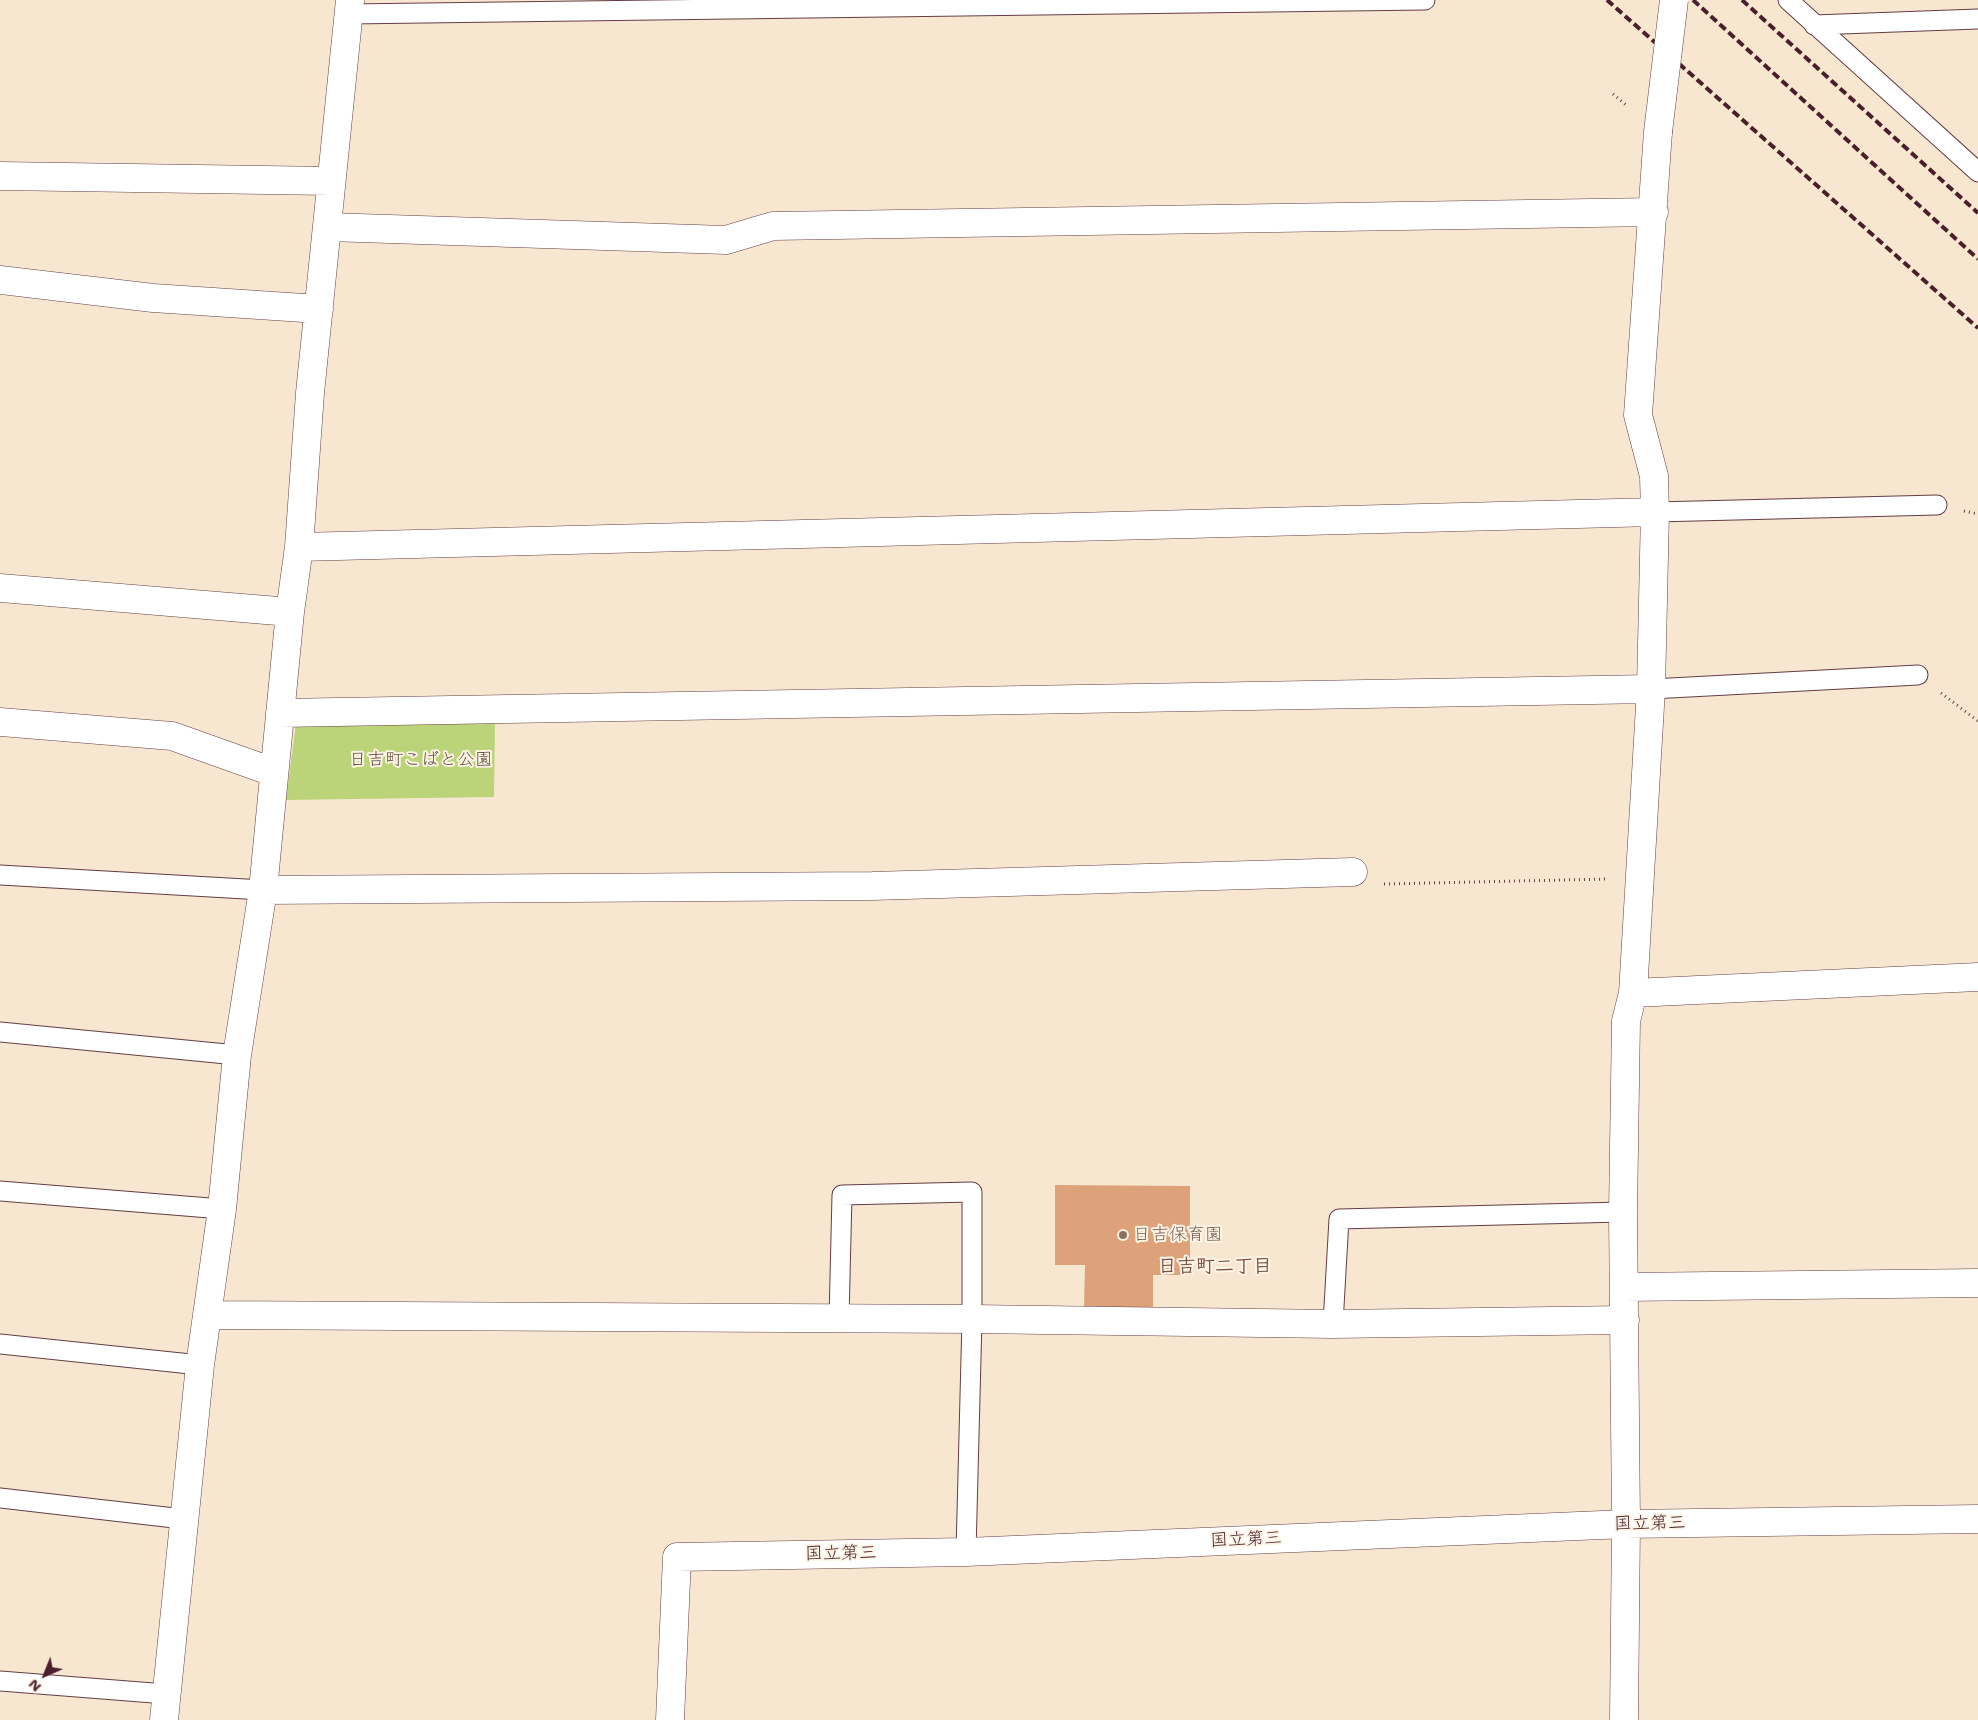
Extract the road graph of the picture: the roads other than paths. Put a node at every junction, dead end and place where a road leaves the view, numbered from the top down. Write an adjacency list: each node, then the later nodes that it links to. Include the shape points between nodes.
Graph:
1 (1425, 0): 4 (lane)
2 (1674, 0): 11 (street, bridge, via 1658,132)
3 (1788, 0): 7 (lane)
4 (1030, 3): 5 (lane)
5 (349, 7): 10 (street)
6 (1978, 19): 7 (lane)
7 (1814, 25): 8 (lane)
8 (1978, 172)
9 (0, 176): 10 (street)
10 (331, 181): 12 (street)
11 (1654, 212): 12 (street, via 774,226 726,240); 16 (street, via 1638,415 1654,476)
12 (328, 227): 14 (street)
13 (0, 280): 14 (street, via 153,298)
14 (319, 309): 17 (street)
15 (1936, 505): 16 (lane)
16 (1655, 512): 17 (street); 21 (street)
17 (299, 547): 19 (street)
18 (0, 588): 19 (street)
19 (290, 612): 22 (street)
20 (1918, 675): 21 (lane)
21 (1651, 689): 22 (street); 29 (street)
22 (280, 713): 24 (street)
23 (0, 722): 24 (street, via 172,736)
24 (274, 772): 27 (street)
25 (1354, 872): 27 (street, via 872,886)
26 (0, 875): 27 (lane)
27 (263, 890): 31 (street)
28 (1978, 977): 29 (street)
29 (1633, 993): 34 (street, via 1626,1021)
30 (0, 1032): 31 (lane)
31 (237, 1054): 33 (street)
32 (0, 1191): 33 (lane)
33 (222, 1209): 37 (street)
34 (1623, 1212): 36 (street); 41 (lane, via 1338,1219)
35 (1978, 1283): 36 (street)
36 (1624, 1287): 40 (street)
37 (207, 1315): 38 (street); 43 (street)
38 (839, 1319): 39 (street); 39 (lane, via 842,1195 972,1192)
39 (972, 1320): 41 (street); 48 (lane)
40 (1625, 1320): 41 (street); 47 (street)
41 (1333, 1324)
42 (0, 1344): 43 (lane)
43 (200, 1365): 45 (street)
44 (0, 1498): 45 (lane)
45 (182, 1519): 50 (street)
46 (1978, 1519): 47 (street, 国立第三)
47 (1626, 1524): 48 (street, 国立第三); 52 (street)
48 (966, 1552): 51 (street, 国立第三, via 677,1557)
49 (0, 1681): 50 (lane)
50 (165, 1707)
51 (670, 1720)
52 (1624, 1720)

